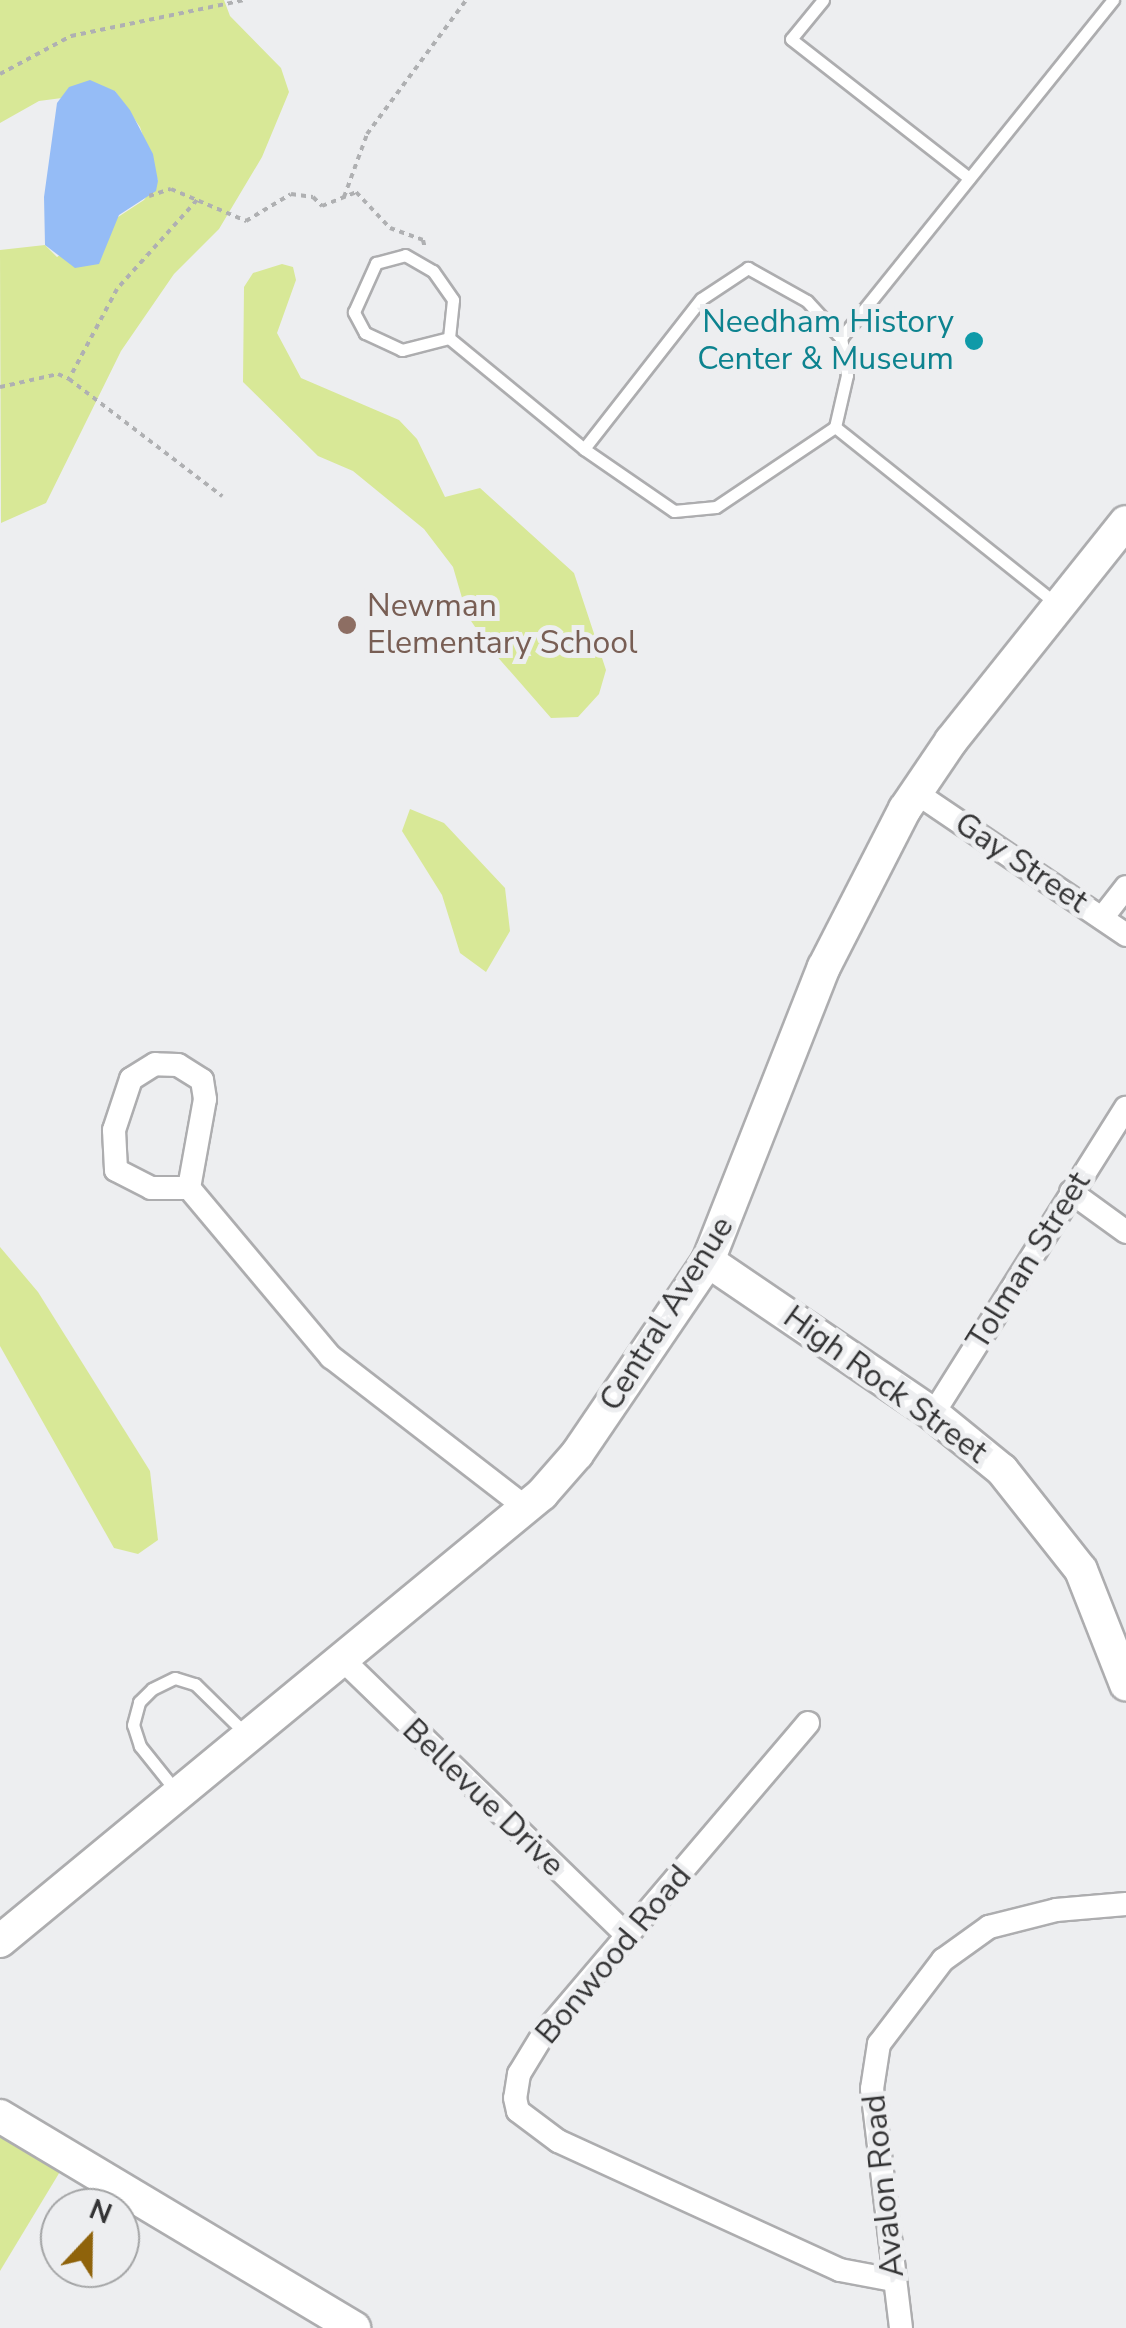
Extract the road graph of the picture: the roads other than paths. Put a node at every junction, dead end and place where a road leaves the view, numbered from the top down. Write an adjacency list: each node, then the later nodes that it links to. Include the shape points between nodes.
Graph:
1 (822, 0): 3 (lane, via 791,39)
2 (1113, 0): 3 (lane)
3 (970, 178): 5 (lane)
4 (449, 338): 4 (lane, via 402,350 382,346 354,312 376,263 405,254 422,265 453,300); 7 (lane)
5 (842, 338): 6 (lane, via 847,375); 7 (lane, via 807,301 748,268 701,299)
6 (835, 426): 7 (lane, via 716,507 674,510); 9 (lane)
7 (584, 449)
8 (1126, 522): 9 (main road, Central Avenue)
9 (1058, 606): 10 (main road, Central Avenue)
10 (916, 792): 12 (street, Gay Street); 18 (main road, Central Avenue, via 839,932)
11 (1126, 887): 12 (street)
12 (1102, 918): 13 (street, Gay Street)
13 (1126, 935)
14 (1126, 1108): 16 (street, Tolman Street)
15 (189, 1188): 15 (street, via 205,1099 202,1080 178,1065 155,1064 131,1078 114,1130 116,1170 151,1188); 20 (street, via 331,1357)
16 (1071, 1192): 17 (street); 19 (street, Tolman Street)
17 (1126, 1232)
18 (708, 1261): 19 (main road, High Rock Street); 20 (main road, Central Avenue, via 577,1454)
19 (934, 1414): 22 (main road, High Rock Street, via 1002,1470 1048,1521 1081,1570)
20 (526, 1507): 21 (main road, Central Avenue)
21 (342, 1659): 24 (main road, Central Avenue); 27 (street, Bellevue Drive)
22 (1126, 1684)
23 (808, 1723): 27 (street, Bonwood Road)
24 (249, 1738): 25 (main road, Central Avenue); 25 (lane, via 195,1684 175,1678 152,1688 139,1702 134,1725 140,1746)
25 (180, 1797): 28 (main road, Central Avenue)
26 (1126, 1904): 30 (street, Avalon Road, via 1056,1910 989,1928 943,1960 880,2044 872,2089)
27 (627, 1935): 30 (street, Bonwood Road, via 544,2033 520,2074 518,2110 558,2141 701,2210 840,2270)
28 (0, 1941)
29 (0, 2116): 31 (main road)
30 (893, 2280): 32 (street, Avalon Road)
31 (354, 2328)
32 (900, 2328)

